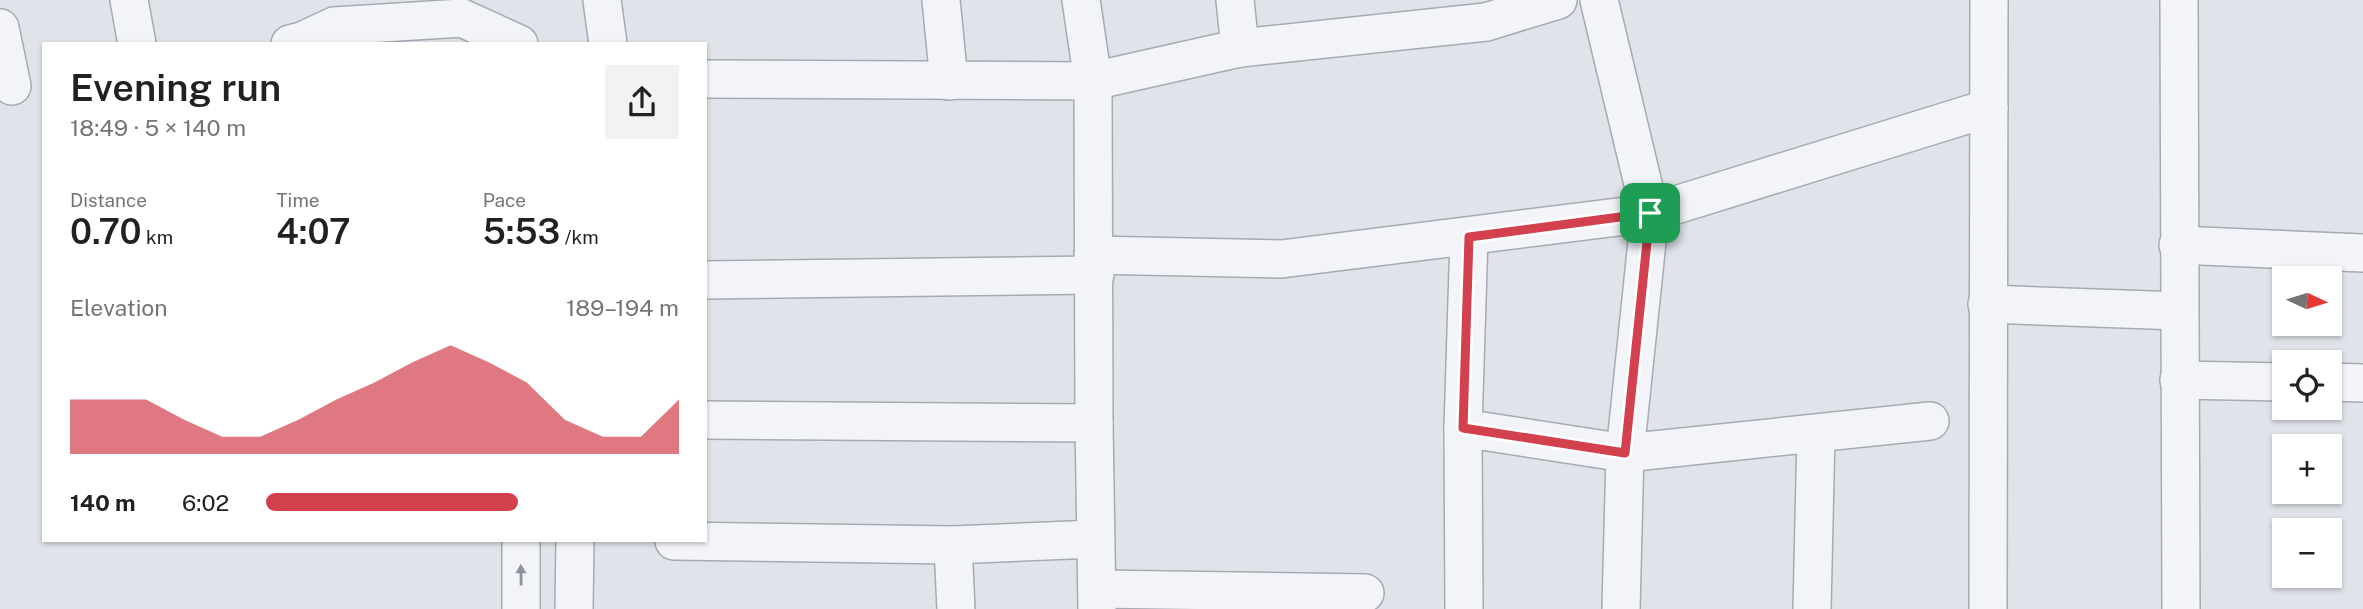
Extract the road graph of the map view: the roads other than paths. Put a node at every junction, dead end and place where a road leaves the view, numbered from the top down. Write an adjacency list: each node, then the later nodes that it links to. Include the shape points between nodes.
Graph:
1 (129, 0): 14 (street)
2 (602, 0): 17 (street)
3 (941, 0): 20 (street)
4 (1081, 0): 21 (street)
5 (1235, 0): 18 (street)
6 (1558, 0): 11 (street)
7 (1599, 0): 24 (street)
8 (1989, 0): 23 (street)
9 (2179, 0): 26 (street)
10 (461, 9): 12 (street); 16 (street)
11 (1485, 11): 18 (street)
12 (332, 13): 15 (street)
13 (0, 28): 22 (street)
14 (137, 42)
15 (298, 42)
16 (516, 42)
17 (608, 42)
18 (1240, 48): 21 (street)
19 (707, 79): 20 (street)
20 (949, 81): 21 (street)
21 (1093, 81): 28 (street)
22 (18, 86)
23 (1989, 108): 24 (street); 30 (street)
24 (1650, 213): 25 (street); 41 (street)
25 (1469, 237): 28 (street, via 1281,259); 39 (street)
26 (2178, 245): 27 (street); 31 (street)
27 (2363, 253)
28 (1094, 265): 29 (street); 38 (street)
29 (707, 280)
30 (1987, 304): 31 (street); 55 (street)
31 (2179, 311): 32 (street)
32 (2179, 380): 33 (street); 56 (street)
33 (2272, 382)
34 (2342, 382): 35 (street)
35 (2363, 383)
36 (707, 420): 38 (street)
37 (1930, 421): 40 (street)
38 (1094, 423): 42 (street)
39 (1463, 428): 41 (street); 52 (street)
40 (1816, 434): 41 (street); 54 (street)
41 (1625, 453): 53 (street)
42 (1095, 539): 46 (street); 48 (street)
43 (707, 541): 46 (street)
44 (521, 542): 49 (street, one-way to 44)
45 (575, 542): 50 (street)
46 (953, 545): 51 (street)
47 (1364, 593): 48 (street)
48 (1097, 599)
49 (521, 609)
50 (574, 609)
51 (956, 609)
52 (1464, 609)
53 (1621, 609)
54 (1812, 609)
55 (1988, 609)
56 (2181, 609)

